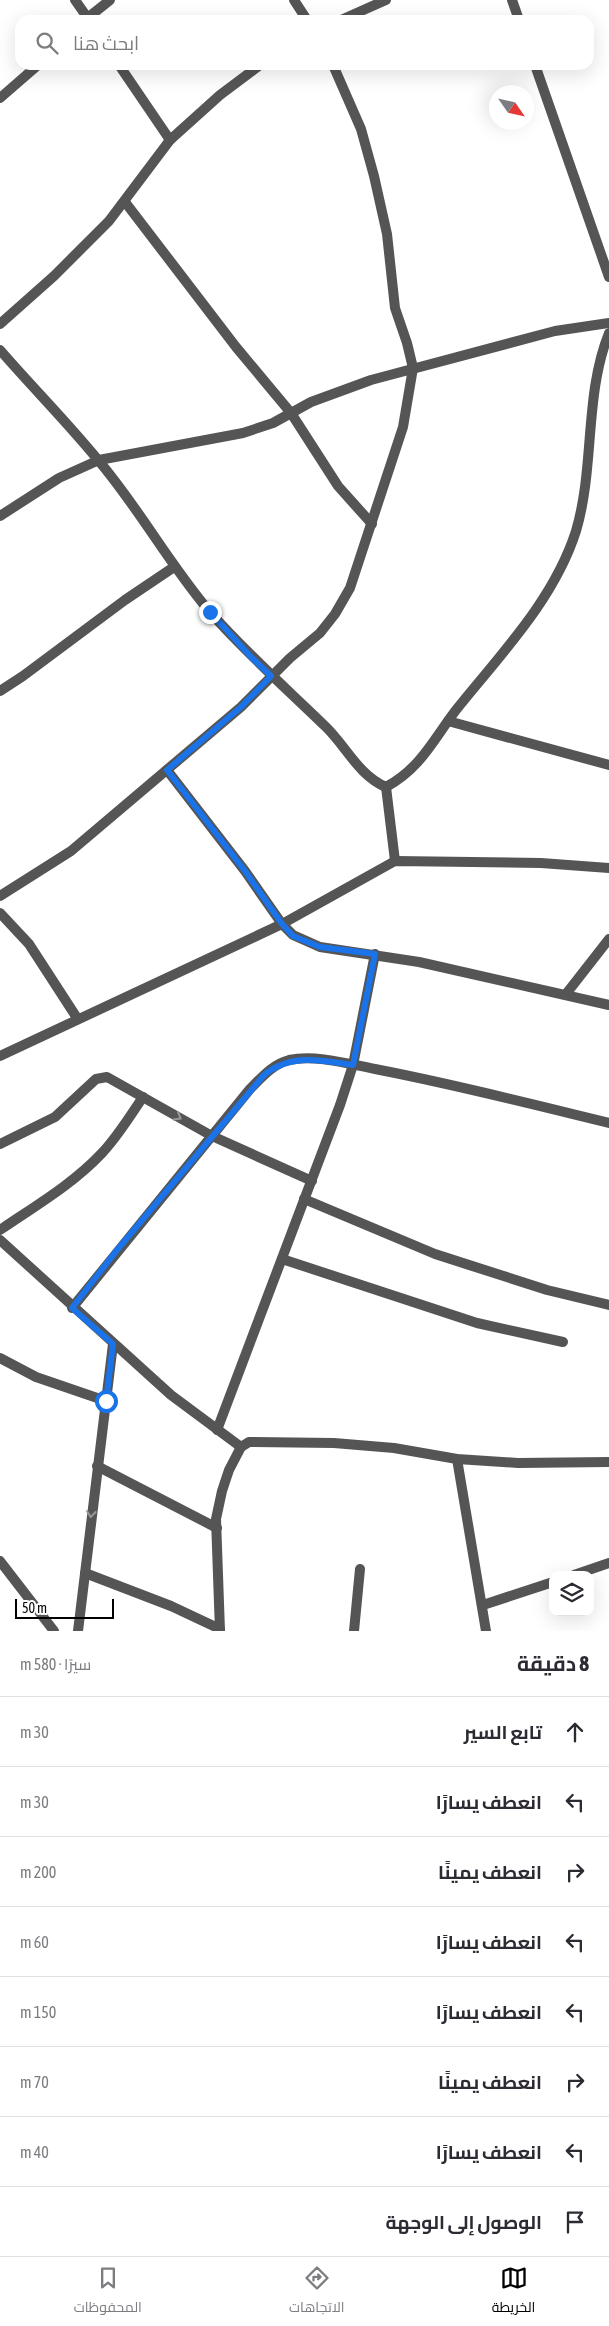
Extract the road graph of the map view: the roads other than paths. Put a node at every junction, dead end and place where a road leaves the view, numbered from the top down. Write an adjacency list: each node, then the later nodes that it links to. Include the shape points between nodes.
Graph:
1 (75, 0): 6 (street)
2 (110, 0): 7 (street)
3 (294, 0): 8 (street)
4 (386, 0): 9 (street)
5 (512, 0): 10 (street)
6 (84, 15)
7 (92, 15)
8 (304, 15)
9 (352, 15)
10 (517, 15)
11 (32, 70): 16 (street)
12 (123, 70): 17 (street)
13 (253, 70): 17 (street)
14 (335, 70): 24 (street, via 362,129 387,234 395,308)
15 (537, 70): 19 (street)
16 (0, 98)
17 (170, 140): 18 (street)
18 (125, 202): 21 (street, via 84,248); 25 (street)
19 (609, 278)
20 (609, 323): 24 (street, via 555,331)
21 (0, 324)
22 (609, 333): 32 (street, via 598,369 583,500 567,553 550,588 530,617)
23 (0, 350): 26 (street)
24 (413, 368): 25 (street, via 345,389); 28 (street, via 403,427)
25 (291, 413): 26 (street, via 243,433); 28 (street, via 338,486)
26 (99, 460): 27 (street, via 59,478); 29 (street)
27 (0, 516)
28 (372, 524): 30 (street, via 350,588 335,614 320,633)
29 (174, 567): 30 (street, via 216,618); 31 (street)
30 (271, 676): 34 (street, via 241,707); 35 (street, via 328,728 370,779)
31 (0, 691)
32 (448, 721): 33 (street); 35 (street, via 410,772)
33 (609, 764)
34 (167, 770): 38 (street, via 70,851); 40 (street)
35 (386, 787): 36 (street)
36 (394, 861): 37 (street, via 541,863); 40 (street)
37 (609, 868)
38 (0, 896)
39 (0, 913): 45 (street, via 29,944)
40 (282, 924): 42 (street, via 293,936 320,947); 45 (street)
41 (609, 939): 43 (street)
42 (375, 954): 43 (street); 47 (street)
43 (566, 994): 44 (street)
44 (609, 1005)
45 (77, 1018): 46 (street)
46 (0, 1056)
47 (353, 1065): 49 (street); 50 (street, via 300,1059 282,1062 250,1089); 52 (street)
48 (143, 1097): 50 (street, one-way to 50); 51 (street, via 102,1076 54,1117); 54 (street, via 101,1154 60,1190)
49 (609, 1123)
50 (212, 1136): 52 (street); 58 (street)
51 (0, 1144)
52 (312, 1180): 53 (street)
53 (304, 1199): 56 (street); 57 (street, via 435,1254 547,1290)
54 (0, 1230)
55 (0, 1240): 58 (street)
56 (282, 1258): 59 (street, via 477,1323); 63 (street)
57 (609, 1305)
58 (72, 1308): 60 (street)
59 (563, 1342)
60 (113, 1344): 62 (street); 63 (street, via 171,1395)
61 (0, 1358): 62 (street, via 36,1377)
62 (106, 1401): 67 (street)
63 (218, 1430): 64 (street)
64 (241, 1447): 65 (street, via 258,1440 334,1443 394,1448); 68 (street, via 222,1491)
65 (457, 1459): 66 (street, via 518,1463); 75 (street)
66 (609, 1462)
67 (97, 1466): 68 (street); 73 (street, one-way to 73)
68 (217, 1528): 76 (street)
69 (0, 1560): 77 (street)
70 (609, 1563): 72 (street)
71 (360, 1569): 79 (street)
72 (586, 1571)
73 (84, 1572): 76 (street, via 171,1606); 78 (street)
74 (549, 1583): 75 (street)
75 (483, 1605): 80 (street)
76 (220, 1630)
77 (54, 1631)
78 (78, 1631)
79 (354, 1631)
80 (486, 1631)

